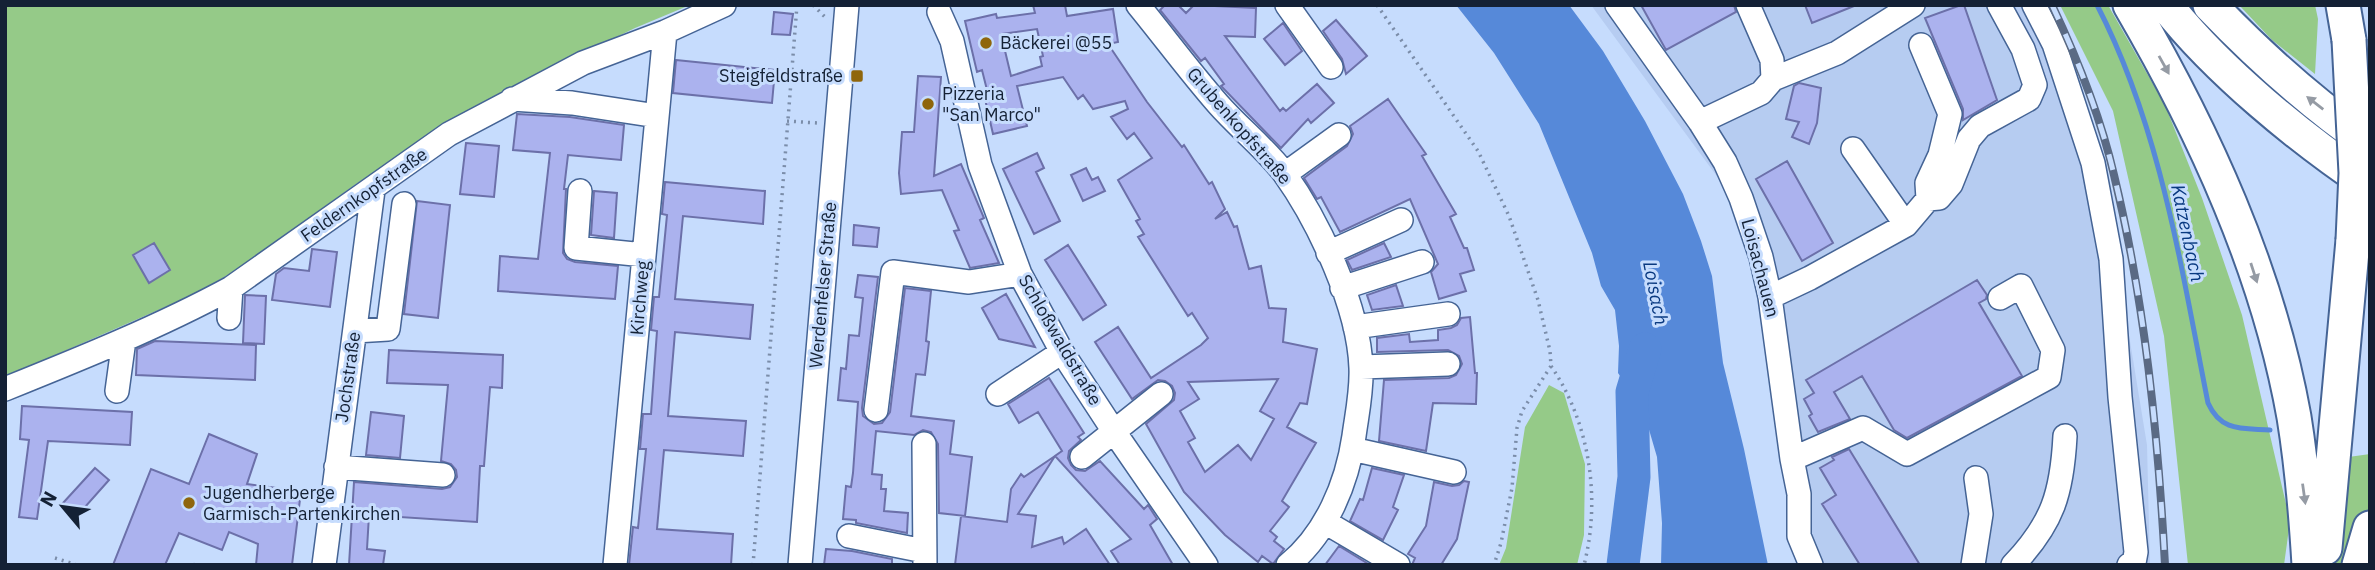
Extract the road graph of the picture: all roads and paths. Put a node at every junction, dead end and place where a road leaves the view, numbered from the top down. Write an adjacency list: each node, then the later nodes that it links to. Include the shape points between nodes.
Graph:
1 (724, 5): 17 (street, Feldernkopfstraße)
2 (797, 5): 75 (path)
3 (848, 5): 76 (street, Werdenfelser Straße)
4 (1138, 5): 27 (street, Grubenkopfstraße, via 1233,122)
5 (1287, 5): 19 (street)
6 (1377, 5): 50 (path, via 1478,151 1509,216 1538,300)
7 (1617, 5): 23 (street, Loisachauen)
8 (1748, 5): 20 (street, via 1769,51)
9 (1913, 5): 20 (street, via 1837,53)
10 (1999, 5): 31 (street, via 2023,49 2035,85 2029,99 1980,126 1969,139 1951,184 1939,198)
11 (2034, 5): 85 (street, via 2054,44 2093,163 2111,259 2136,552)
12 (2130, 5): 86 (highway, one-way to 86, via 2206,148 2274,333 2294,416)
13 (2166, 5): 28 (highway, via 2225,68 2323,153)
14 (2210, 5): 25 (highway, one-way to 14, via 2302,93)
15 (2343, 5): 87 (highway, bridge, via 2356,173)
16 (941, 8): 38 (street, Schloßwaldstraße, via 980,165)
17 (665, 32): 21 (street, Feldernkopfstraße, via 583,63); 22 (street, Kirchweg)
18 (1921, 45): 31 (street, via 1950,114 1927,183)
19 (1331, 67)
20 (1773, 79): 23 (street, via 1761,93)
21 (512, 99): 22 (street); 29 (street, Feldernkopfstraße, via 450,134)
22 (657, 116): 36 (street, Kirchweg)
23 (1700, 122): 41 (street, Loisachauen, via 1741,198)
24 (1330, 135): 27 (street)
25 (2370, 144)
26 (1853, 149): 34 (street)
27 (1281, 170): 35 (street, Grubenkopfstraße)
28 (2370, 185)
29 (373, 190): 39 (street, Feldernkopfstraße); 46 (street, Jochstraße)
30 (580, 191): 36 (street, via 576,248)
31 (1928, 199): 34 (street)
32 (404, 204): 46 (street, via 388,330)
33 (1401, 220): 35 (street)
34 (1906, 225): 41 (street)
35 (1328, 253): 40 (street, Grubenkopfstraße)
36 (644, 255): 74 (street, Kirchweg)
37 (1422, 262): 40 (street)
38 (1020, 274): 48 (street, Schloßwaldstraße); 56 (street, via 969,282 892,272)
39 (231, 288): 44 (street); 47 (street, Feldernkopfstraße)
40 (1342, 288): 45 (street, Grubenkopfstraße)
41 (1770, 297): 62 (street, Loisachauen)
42 (2000, 298): 62 (street, via 2021,286 2053,350 2049,377 1907,454 1863,428)
43 (1448, 314): 45 (street)
44 (229, 318)
45 (1355, 327): 51 (street, Grubenkopfstraße)
46 (355, 331): 63 (street, Jochstraße)
47 (124, 340): 52 (street, Feldernkopfstraße); 53 (street)
48 (1062, 352): 54 (street); 57 (street, Schloßwaldstraße)
49 (1448, 364): 51 (street)
50 (1551, 366): 80 (path, via 1522,411 1517,428 1512,488); 81 (path, via 1567,389 1589,460 1592,509)
51 (1361, 367): 60 (street, Grubenkopfstraße)
52 (5, 390)
53 (117, 391)
54 (998, 394)
55 (1161, 394): 57 (street)
56 (876, 410)
57 (1115, 433): 61 (street); 77 (street, Schloßwaldstraße)
58 (2065, 436): 84 (street, via 2063,473 2049,520)
59 (924, 444): 71 (street)
60 (1352, 449): 64 (street); 67 (street, Grubenkopfstraße)
61 (1082, 457)
62 (1792, 459): 82 (street, Loisachauen, via 1799,494 1799,536)
63 (336, 467): 65 (street); 73 (street, Jochstraße)
64 (1454, 472)
65 (443, 475)
66 (1976, 478): 83 (street, via 1981,514)
67 (1325, 522): 78 (street, Grubenkopfstraße); 79 (street)
68 (2370, 528): 88 (highway)
69 (849, 536): 71 (street)
70 (55, 558): 72 (path)
71 (925, 558)
72 (76, 565)
73 (324, 565)
74 (615, 565)
75 (754, 565)
76 (800, 565)
77 (1206, 565)
78 (1288, 565)
79 (1398, 565)
80 (1494, 565)
81 (1584, 565)
82 (1811, 565)
83 (1973, 565)
84 (2013, 565)
85 (2129, 565)
86 (2309, 565)
87 (2323, 565)
88 (2359, 565)

